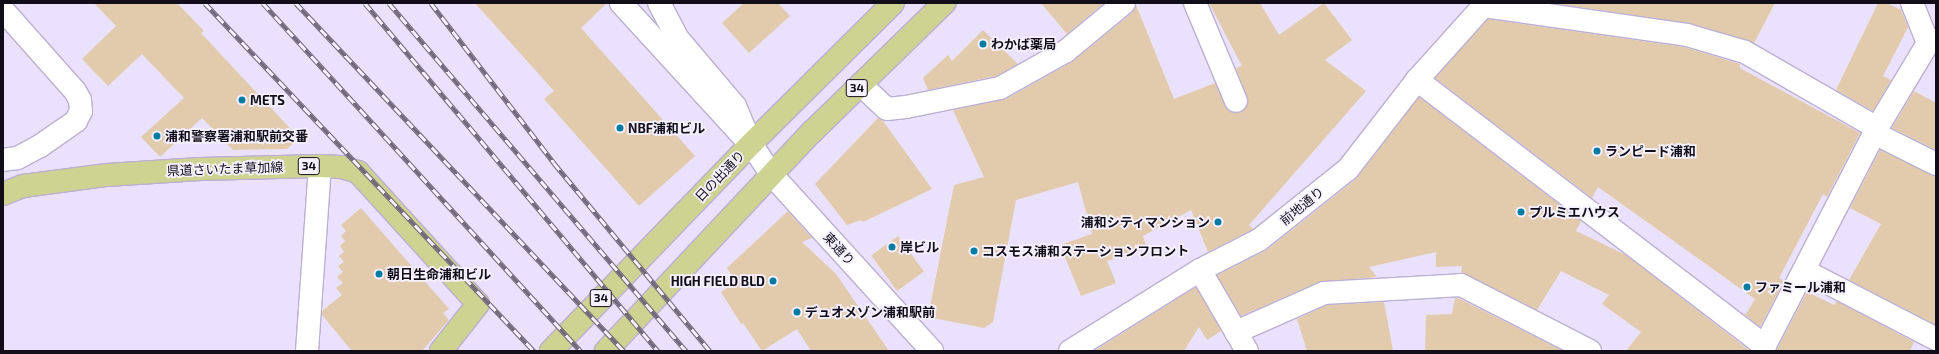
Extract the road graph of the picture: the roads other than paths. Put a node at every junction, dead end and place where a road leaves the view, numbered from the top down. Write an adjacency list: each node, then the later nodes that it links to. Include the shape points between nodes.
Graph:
1 (621, 3): 15 (street)
2 (659, 3): 15 (street, via 678,39 735,106)
3 (893, 3): 15 (main road, 日の出通り / 34)
4 (944, 3): 12 (main road, 34)
5 (1124, 3): 12 (street, via 1066,52 1000,88 906,107 887,108)
6 (1195, 3): 13 (street)
7 (1912, 3): 10 (street)
8 (1484, 4): 11 (street, 前地通り); 14 (street, via 1687,35 1745,52)
9 (3, 10): 16 (street, via 80,100 81,111 76,121 40,146)
10 (1932, 41): 14 (street)
11 (1417, 80): 21 (street, 前地通り, via 1348,169 1259,240); 25 (street)
12 (861, 85): 19 (main road, 34)
13 (1236, 101)
14 (1875, 130): 17 (street); 22 (street)
15 (751, 144): 19 (street, 東通り); 28 (main road, 日の出通り / 34)
16 (10, 159): 20 (street)
17 (1936, 164)
18 (320, 166): 20 (main road, 県道さいたま草加線 / 34, via 107,175); 26 (street); 27 (main road, 県道さいたま草加線 / 34, via 341,167 358,172 478,304)
19 (772, 175): 29 (main road, 34); 30 (street, 東通り)
20 (13, 190)
21 (1200, 270): 23 (street); 31 (street, 前地通り)
22 (1805, 272): 24 (street); 25 (street)
23 (1236, 332): 32 (street); 33 (street, via 1324,293 1461,285)
24 (1936, 339)
25 (1763, 349)
26 (307, 351)
27 (441, 351)
28 (551, 351)
29 (606, 351)
30 (932, 351)
31 (1070, 351)
32 (1247, 351)
33 (1590, 351)

